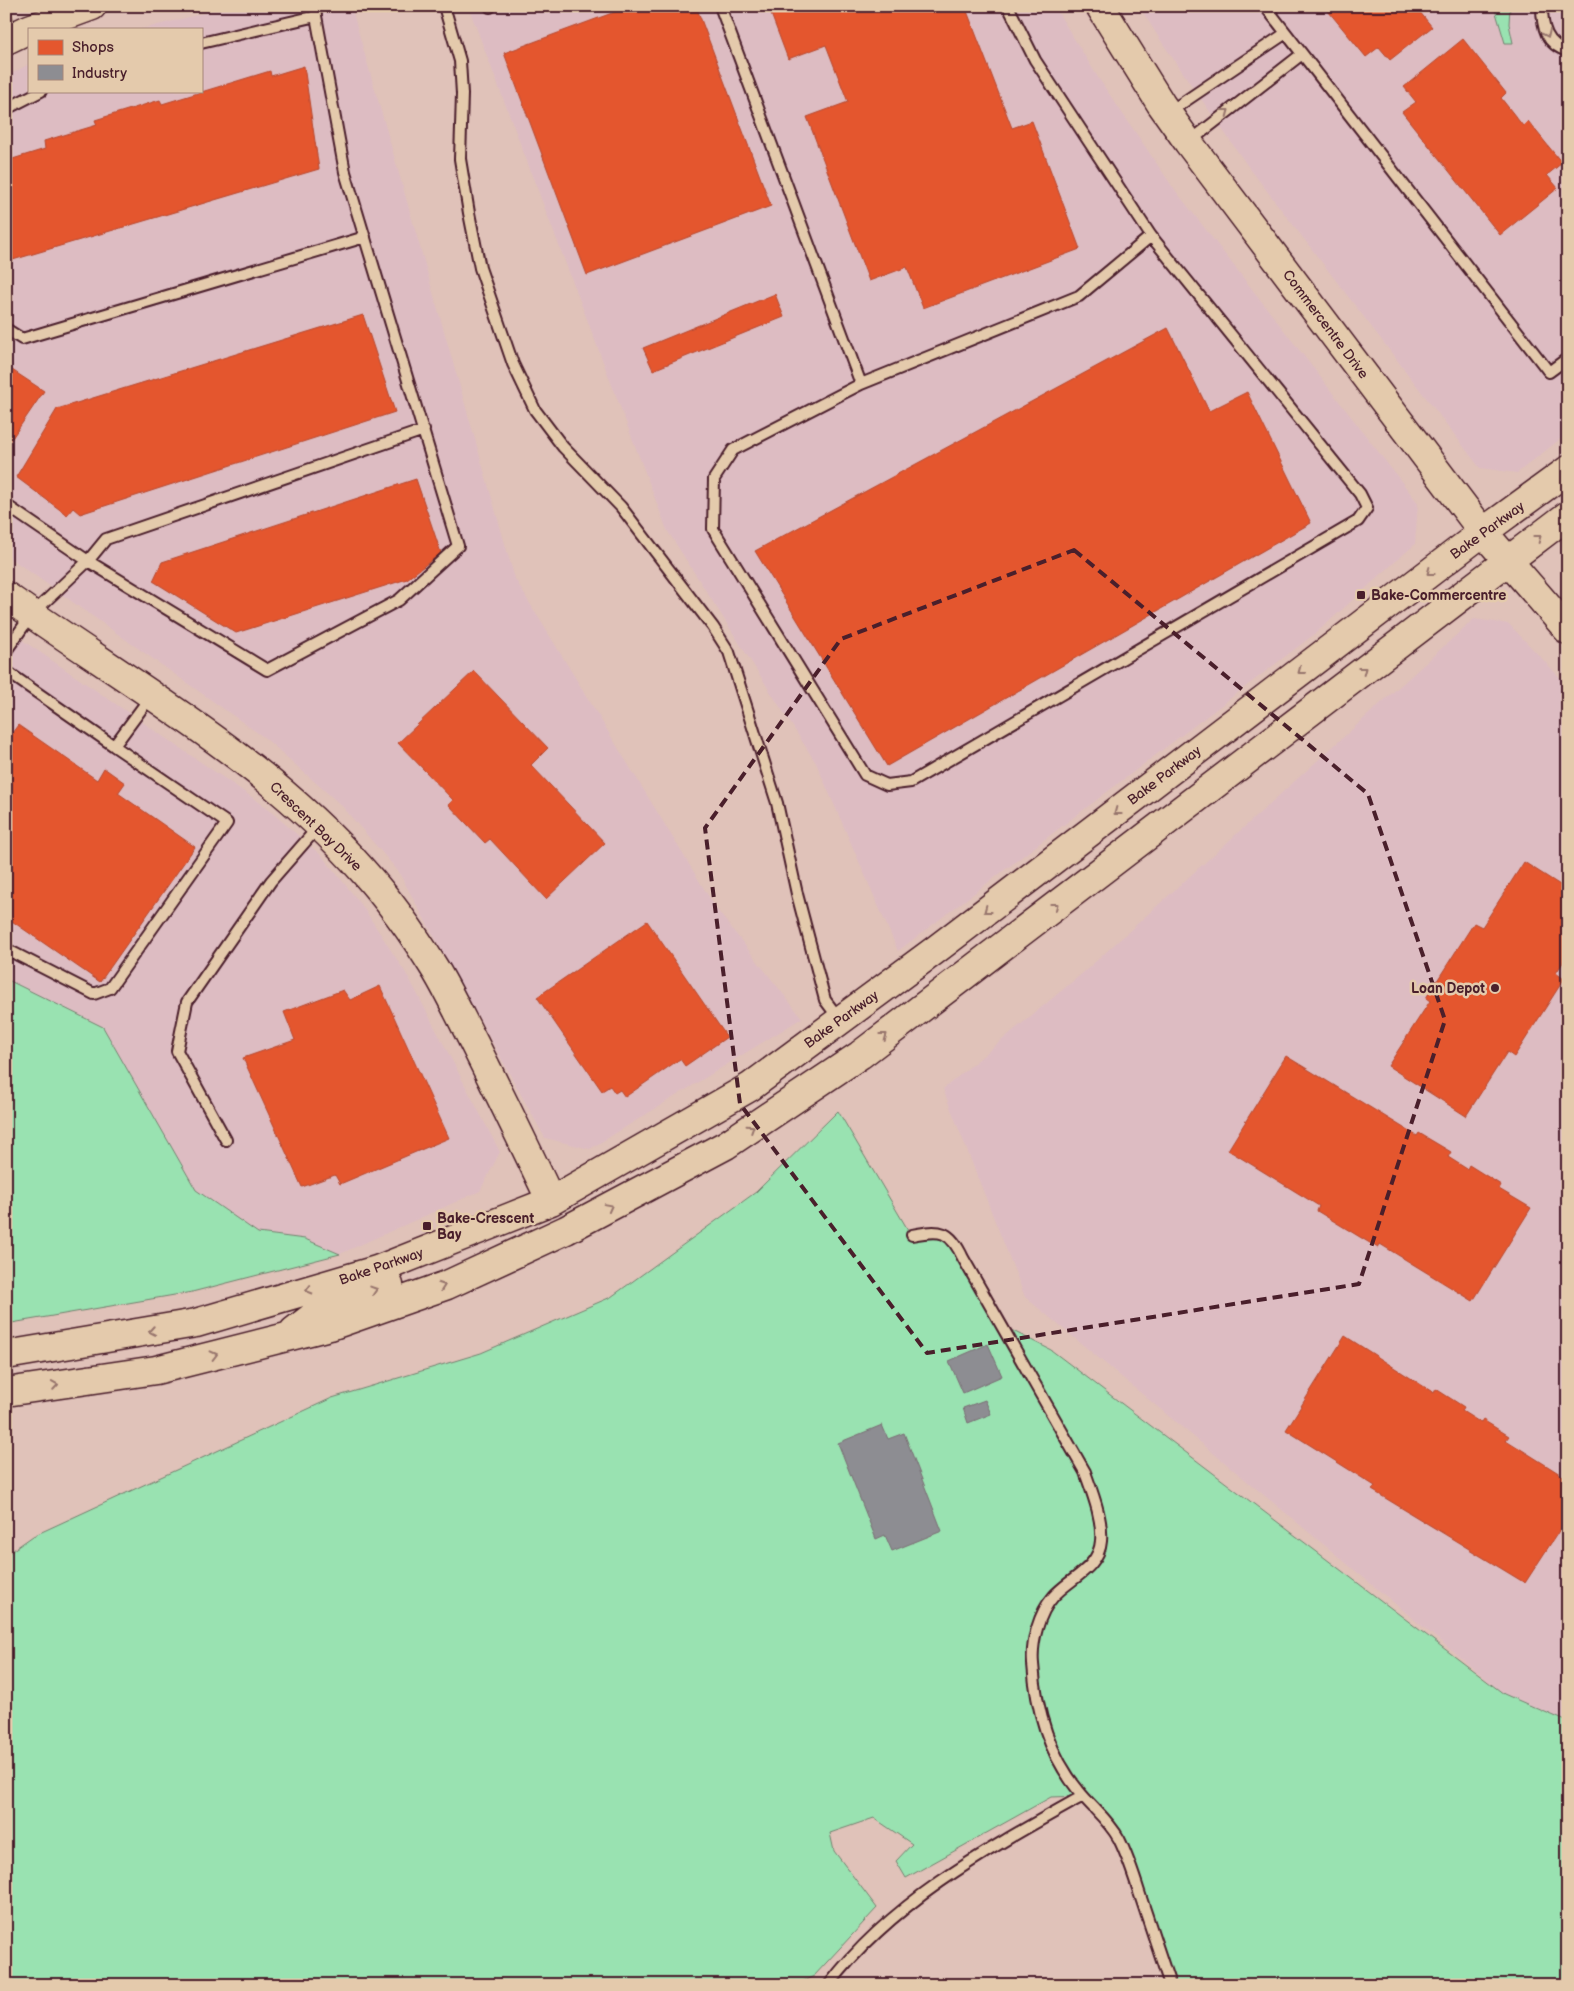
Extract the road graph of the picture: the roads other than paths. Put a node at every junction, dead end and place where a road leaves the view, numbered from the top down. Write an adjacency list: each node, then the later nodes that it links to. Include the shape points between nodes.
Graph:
1 (92, 6): 9 (main road)
2 (444, 6): 39 (lane, via 460,61 460,159 469,213 480,268 513,364 536,410 563,447 621,507 729,652 777,803 825,1000)
3 (720, 6): 22 (lane)
4 (1008, 6): 18 (lane, via 1034,60)
5 (1100, 6): 16 (main road, Commercentre Drive)
6 (1265, 6): 10 (lane)
7 (1542, 6): 12 (lane, one-way to 12, via 1544,28 1552,43)
8 (316, 11): 11 (lane); 19 (lane, via 345,172)
9 (16, 30)
10 (1286, 33): 13 (lane); 16 (lane)
11 (202, 43)
12 (1568, 51)
13 (1302, 54): 17 (lane, one-way to 13); 21 (lane, via 1549,372)
14 (39, 92): 15 (lane)
15 (6, 109)
16 (1167, 114): 17 (main road, Commercentre Drive)
17 (1188, 142): 27 (main road, Commercentre Drive)
18 (1151, 236): 22 (lane, via 1079,296); 22 (lane, via 1360,494 1367,508 1358,521 911,782 886,785 865,775 713,529 714,479 733,450)
19 (365, 237): 20 (lane, via 22,339); 23 (lane)
20 (6, 329)
21 (1568, 358)
22 (861, 384)
23 (424, 430): 28 (lane, via 106,539); 28 (lane, via 458,546 399,600 267,670)
24 (1568, 470): 27 (main road, Bake Parkway)
25 (6, 505): 28 (lane)
26 (1568, 516): 29 (main road, one-way to 26)
27 (1483, 532): 29 (main road, Commercentre Drive); 39 (main road, Bake Parkway, one-way to 39)
28 (88, 561): 31 (lane)
29 (1508, 561): 32 (main road, Commercentre Drive); 43 (main road, one-way to 29, via 330,1326 447,1285 566,1230 726,1145 860,1055)
30 (6, 596): 31 (main road, Crescent Bay Drive)
31 (32, 614): 33 (lane); 35 (main road, Crescent Bay Drive)
32 (1568, 630)
33 (6, 651)
34 (6, 671): 36 (lane)
35 (151, 696): 36 (lane); 37 (main road, Crescent Bay Drive, via 242,758)
36 (114, 746): 38 (lane, via 226,823 110,988 94,994)
37 (320, 825): 40 (lane, via 271,881 187,1002 177,1051); 41 (main road, Crescent Bay Drive, via 364,872 435,969)
38 (6, 948)
39 (840, 1020): 41 (main road, Bake Parkway, via 750,1087)
40 (226, 1140)
41 (551, 1200): 43 (main road, one-way to 41, via 325,1307 425,1273 512,1237 550,1212); 44 (main road, Bake Parkway, one-way to 44, via 376,1270 196,1323)
42 (912, 1235): 46 (lane, via 939,1232 956,1242 1085,1472 1091,1491 1102,1542 1094,1560 1075,1580 1054,1595 1043,1611 1032,1661 1043,1725 1058,1759)
43 (286, 1337): 45 (main road, one-way to 43, via 156,1370)
44 (6, 1355)
45 (6, 1392)
46 (1083, 1796): 47 (lane, via 1008,1838 916,1898 843,1966); 48 (lane, via 1106,1819 1126,1853)
47 (830, 1985)
48 (1170, 1985)

